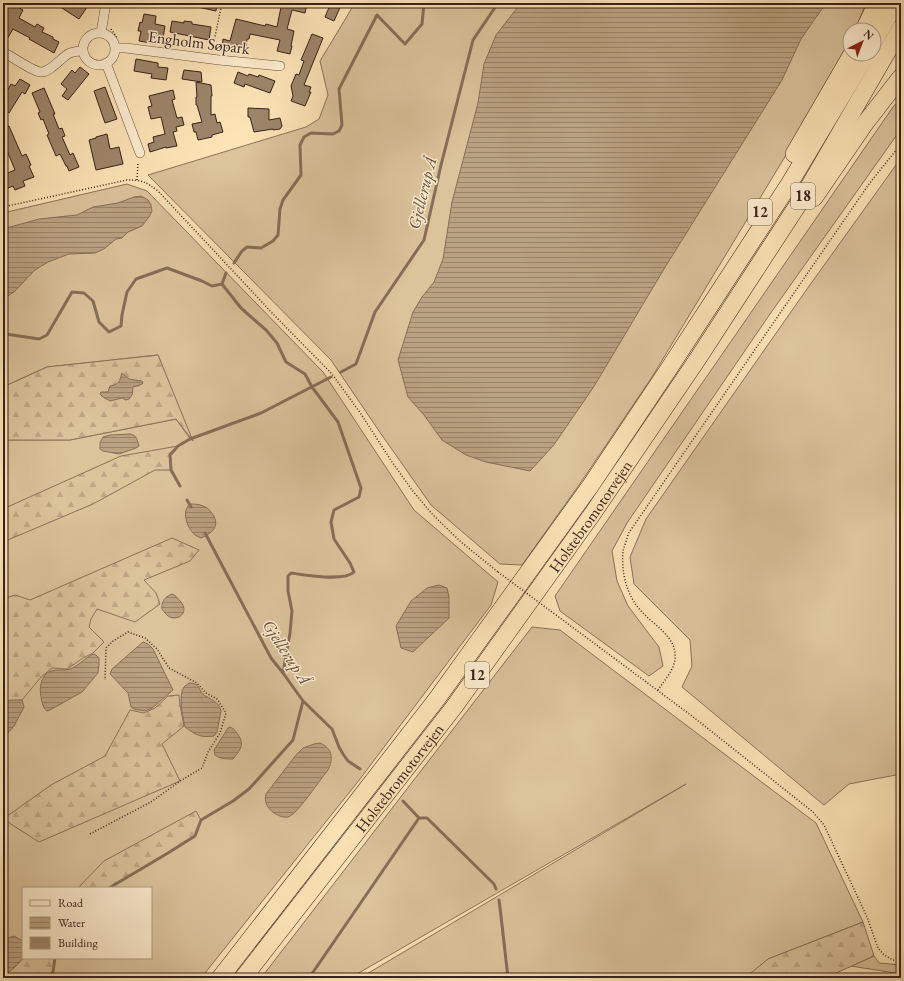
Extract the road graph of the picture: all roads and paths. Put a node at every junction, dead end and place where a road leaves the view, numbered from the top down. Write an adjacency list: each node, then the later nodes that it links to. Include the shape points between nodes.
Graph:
1 (106, 3): 8 (street)
2 (222, 3): 12 (path)
3 (876, 3): 5 (highway)
4 (896, 3): 6 (highway)
5 (868, 22)
6 (882, 27)
7 (901, 28): 22 (highway, Holstebromotorvejen / 18, via 802,197)
8 (101, 33): 9 (street, via 110,38); 10 (street, via 88,37)
9 (115, 48): 12 (street, Engholm Søpark); 15 (street, via 113,57)
10 (83, 51): 11 (street, via 68,54 49,70 42,72 35,71); 15 (street, via 91,63)
11 (3, 52)
12 (211, 59): 16 (street, Engholm Søpark)
13 (847, 62): 23 (highway, 12)
14 (862, 62): 23 (highway, Holstebromotorvejen / 18, via 788,186)
15 (106, 63): 19 (street)
16 (280, 66)
17 (901, 77): 22 (highway, 12, via 866,122 782,244)
18 (901, 144): 25 (path, via 869,184 628,534 623,567 632,599 642,613 667,635 675,650 673,668)
19 (140, 153): 20 (path)
20 (137, 180): 21 (path); 25 (path, bridge, via 147,182 158,191 332,374 392,462 422,502 447,529 498,572)
21 (3, 207)
22 (697, 360): 29 (highway, Holstebromotorvejen / 12, via 593,513 454,707)
23 (668, 370): 28 (highway, Holstebromotorvejen / 12, via 591,484 436,700)
24 (105, 680): 26 (path, via 106,648 128,632 145,638 157,649 169,668 197,683 206,693 217,699 226,713 220,733 202,768 151,802)
25 (658, 690): 27 (path, via 813,812 824,825 867,917 878,948 884,955)
26 (90, 834)
27 (901, 961)
28 (220, 978)
29 (242, 978)

